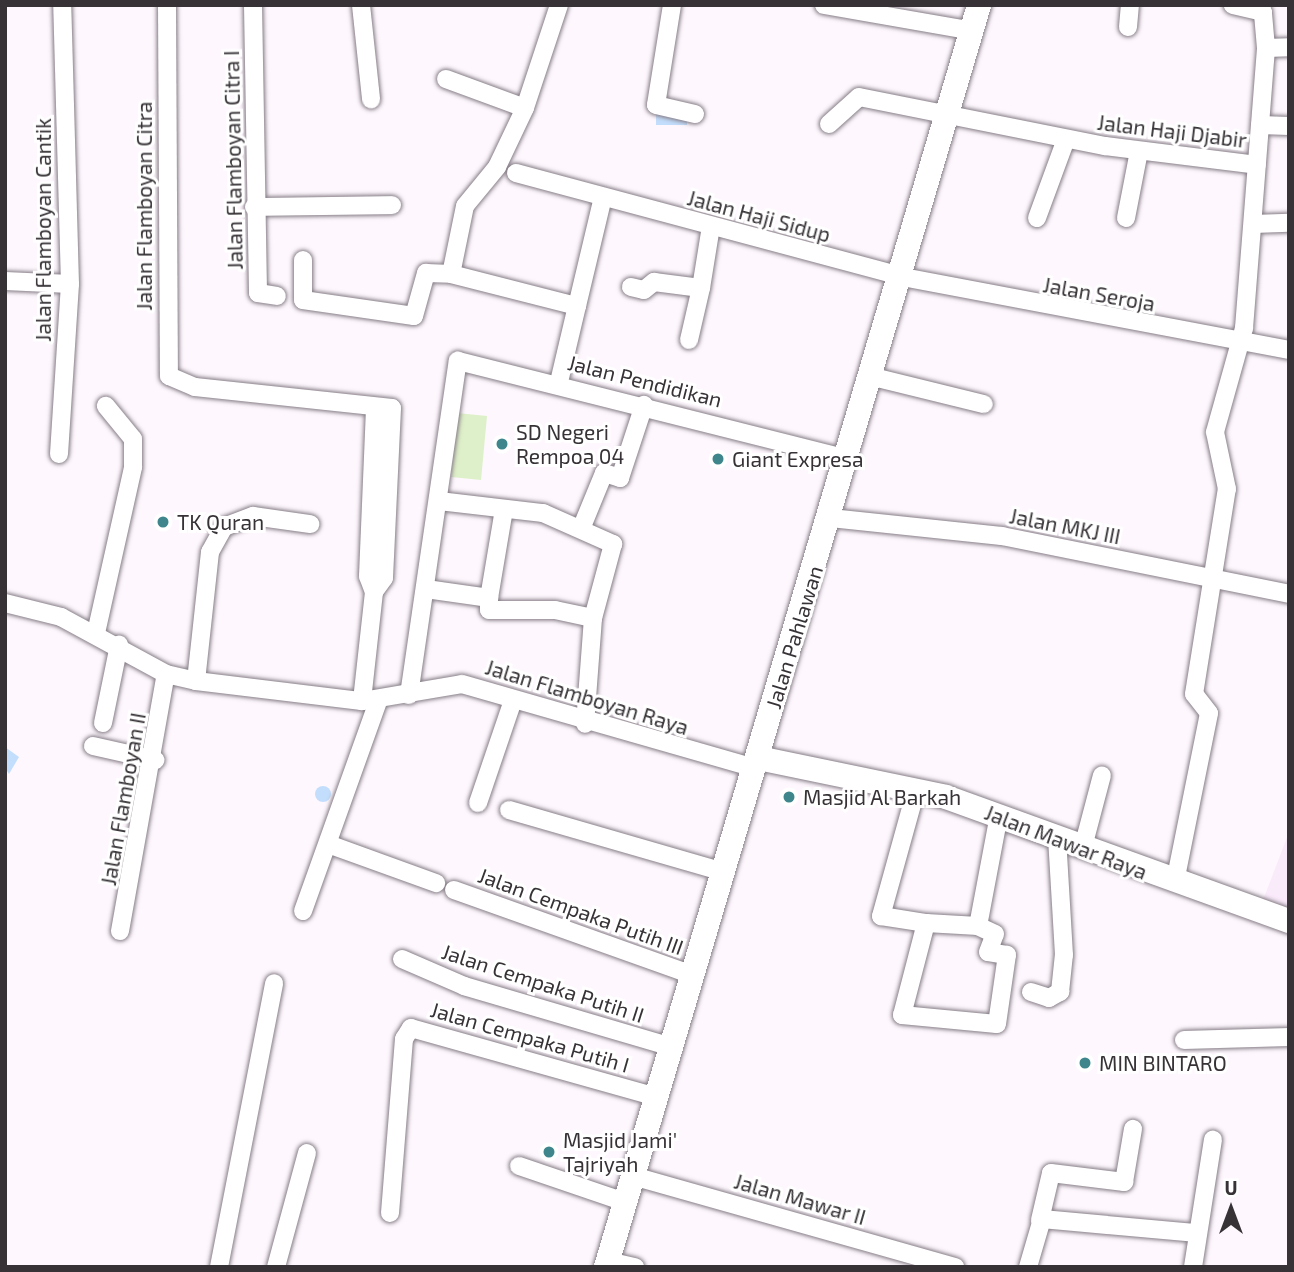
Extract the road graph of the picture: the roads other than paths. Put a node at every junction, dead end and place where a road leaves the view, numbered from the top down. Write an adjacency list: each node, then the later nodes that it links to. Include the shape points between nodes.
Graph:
1 (62, 5): 39 (street, Jalan Flamboyan Cantik)
2 (167, 5): 71 (street, Jalan Flamboyan Citra, via 166,360 171,380 195,387 375,407 368,576 374,592)
3 (253, 5): 29 (street, Jalan Flamboyan Citra I)
4 (361, 5): 16 (street)
5 (559, 5): 17 (street)
6 (672, 5): 19 (street, via 656,104)
7 (824, 5): 12 (street)
8 (979, 5): 12 (main road, Jalan Pahlawan)
9 (1130, 5): 11 (street)
10 (1233, 5): 14 (street, via 1263,12)
11 (1128, 27)
12 (973, 31): 18 (main road, Jalan Pahlawan)
13 (1289, 47): 14 (street)
14 (1266, 48): 21 (street)
15 (446, 79): 17 (street)
16 (371, 99)
17 (524, 108): 36 (street, via 496,167 465,206)
18 (952, 113): 20 (street, Jalan Haji Djabir, via 855,97); 23 (street, Jalan Haji Djabir); 37 (main road, Jalan Pahlawan)
19 (695, 114)
20 (829, 124)
21 (1260, 125): 22 (street); 25 (street)
22 (1289, 126)
23 (1066, 139): 24 (street, Jalan Haji Djabir); 30 (street)
24 (1139, 151): 25 (street, Jalan Haji Djabir); 31 (street)
25 (1257, 165): 33 (street, Jalan Haji Djabir)
26 (516, 173): 27 (street, Jalan Haji Sidup)
27 (603, 197): 34 (street, Jalan Haji Sidup); 43 (street)
28 (392, 205): 29 (street)
29 (254, 207): 42 (street, Jalan Flamboyan Citra I, via 258,293)
30 (1037, 218)
31 (1126, 218)
32 (1289, 223): 33 (street)
33 (1253, 224): 44 (street, Jalan Haji Djabir)
34 (711, 226): 37 (street, Jalan Haji Sidup); 41 (street)
35 (303, 260): 36 (street, via 303,300 414,316 426,273)
36 (451, 274): 43 (street)
37 (902, 277): 44 (street, Jalan Seroja, via 1065,312); 47 (main road, Jalan Pahlawan)
38 (5, 281): 39 (street)
39 (70, 284): 52 (street, Jalan Flamboyan Cantik)
40 (631, 287): 41 (street, via 644,290 654,282)
41 (701, 288): 45 (street)
42 (277, 296)
43 (577, 306): 48 (street)
44 (1241, 338): 46 (street, Jalan Seroja); 59 (street, Jalan Haji Djabir, via 1215,432 1227,489)
45 (689, 340)
46 (1289, 350)
47 (873, 377): 49 (street); 53 (main road, Jalan Pahlawan)
48 (559, 382): 50 (street, Jalan Pendidikan); 54 (street, Jalan Pendidikan, via 458,361)
49 (984, 404)
50 (643, 405): 53 (street, Jalan Pendidikan); 58 (street, via 620,478 604,472)
51 (106, 406): 65 (street, via 133,439 133,467)
52 (59, 454)
53 (848, 459): 56 (main road, Jalan Pahlawan)
54 (439, 501): 55 (street); 60 (street)
55 (504, 509): 58 (street, via 543,513); 62 (street)
56 (830, 518): 59 (street, Jalan MKJ III, via 1002,536); 76 (main road, Jalan Pahlawan)
57 (310, 524): 68 (street, via 253,516 224,527 210,552)
58 (580, 529): 64 (street, via 613,546)
59 (1213, 579): 61 (street, Jalan MKJ III); 86 (street, Jalan Haji Djabir, via 1194,694 1209,713)
60 (426, 589): 62 (street); 69 (street)
61 (1289, 594)
62 (489, 598): 64 (street, via 489,610 555,610)
63 (5, 603): 65 (street, Jalan Flamboyan Raya)
64 (593, 618): 73 (street)
65 (96, 633): 66 (street, Jalan Flamboyan Raya)
66 (119, 645): 67 (street, Jalan Flamboyan Raya); 72 (street)
67 (166, 674): 68 (street, Jalan Flamboyan Raya); 75 (street, Jalan Flamboyan II)
68 (196, 681): 71 (street, Jalan Flamboyan Raya)
69 (409, 695): 70 (street, Jalan Flamboyan Raya, via 459,683); 71 (street, Jalan Flamboyan Raya)
70 (513, 700): 73 (street, Jalan Flamboyan Raya); 79 (street)
71 (370, 701): 83 (street)
72 (103, 723)
73 (585, 724): 76 (street, Jalan Flamboyan Raya)
74 (93, 746): 75 (street)
75 (155, 760): 93 (street, Jalan Flamboyan II)
76 (756, 763): 78 (main road, Jalan Mawar Raya); 85 (main road, Jalan Pahlawan)
77 (1102, 775): 84 (street)
78 (916, 790): 81 (main road, Jalan Mawar Raya); 91 (street, via 881,916)
79 (478, 803)
80 (509, 810): 85 (street)
81 (999, 815): 82 (main road, Jalan Mawar Raya); 92 (street)
82 (1057, 837): 84 (main road, Jalan Mawar Raya); 97 (street, via 1064,955 1060,992 1049,998)
83 (328, 844): 87 (street); 89 (street)
84 (1083, 847): 86 (main road, Jalan Mawar Raya)
85 (724, 872): 95 (main road, Jalan Pahlawan)
86 (1175, 882): 90 (main road, Jalan Mawar Raya)
87 (436, 883)
88 (454, 890): 95 (street, Jalan Cempaka Putih III)
89 (303, 911)
90 (1289, 921)
91 (926, 923): 92 (street); 92 (street, via 902,1015 998,1024 1007,955 988,952 995,934)
92 (978, 926)
93 (120, 931)
94 (402, 959): 100 (street, Jalan Cempaka Putih II, via 464,986)
95 (693, 975): 100 (main road, Jalan Pahlawan)
96 (274, 983): 112 (street)
97 (1031, 992)
98 (1289, 1037): 99 (street)
99 (1184, 1040)
100 (671, 1047): 101 (main road, Jalan Pahlawan)
101 (656, 1097): 106 (main road, Jalan Pahlawan); 108 (street, Jalan Cempaka Putih I, via 411,1028 404,1039)
102 (1133, 1129): 109 (street, via 1124,1182 1051,1173)
103 (1213, 1140): 110 (street)
104 (307, 1153): 113 (street)
105 (519, 1166): 107 (street)
106 (633, 1176): 107 (main road, Jalan Pahlawan); 115 (street, Jalan Mawar II)
107 (625, 1202): 111 (main road, Jalan Pahlawan)
108 (390, 1213)
109 (1040, 1220): 110 (street); 116 (street)
110 (1197, 1233): 117 (street)
111 (607, 1264): 114 (street)
112 (219, 1267)
113 (276, 1267)
114 (635, 1267)
115 (955, 1267)
116 (1028, 1267)
117 (1193, 1267)

